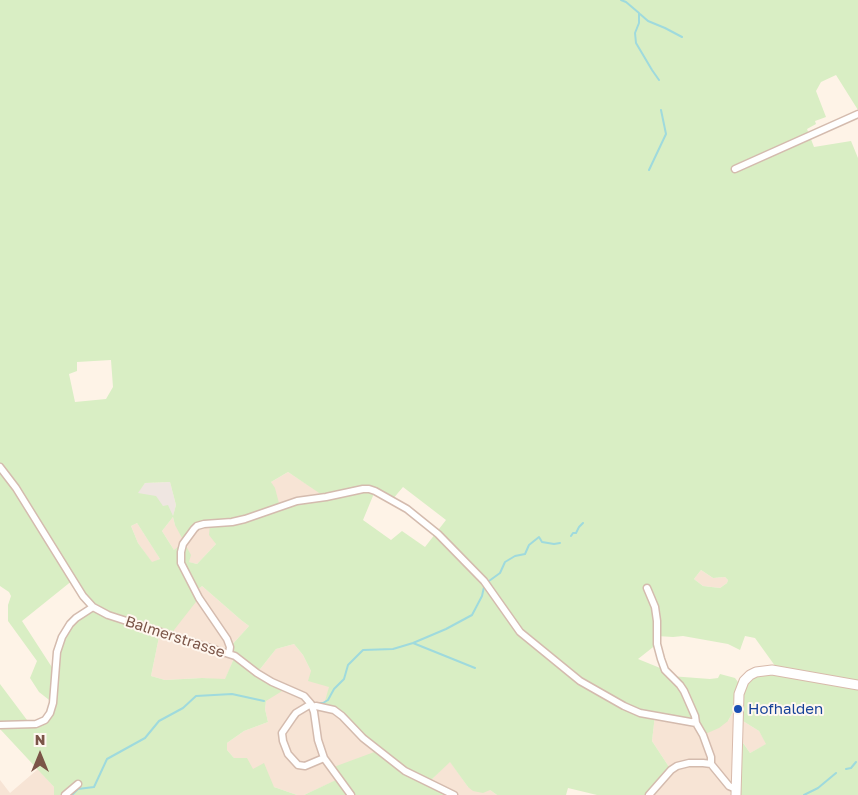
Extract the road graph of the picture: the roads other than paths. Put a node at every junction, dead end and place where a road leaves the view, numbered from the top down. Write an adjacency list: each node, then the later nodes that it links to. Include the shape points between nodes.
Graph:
1 (858, 114): 2 (street)
2 (735, 169)
3 (0, 467): 5 (street, Balmerstrasse)
4 (647, 588): 9 (street, via 655,607 661,659 665,670 684,691)
5 (93, 607): 6 (street, Balmerstrasse, via 108,615); 10 (street, via 76,618 62,637 57,652 50,713 36,724)
6 (229, 654): 8 (street, Balmerstrasse, via 272,682 304,696); 9 (street, via 227,639 199,598 181,563 183,544 194,529 204,524 245,520 297,501 369,489 392,500 438,534 484,581 520,632 580,681 640,713)
7 (858, 685): 14 (street, via 772,670 750,675 739,694)
8 (312, 706): 11 (street); 11 (street, via 292,717 282,733 283,741 298,766); 17 (street, via 334,710 404,771)
9 (696, 723): 12 (street)
10 (0, 725)
11 (324, 758): 16 (street)
12 (712, 764): 14 (street); 18 (street, via 676,766)
13 (78, 784): 15 (street)
14 (736, 792)
15 (65, 795)
16 (351, 795)
17 (454, 795)
18 (649, 795)

